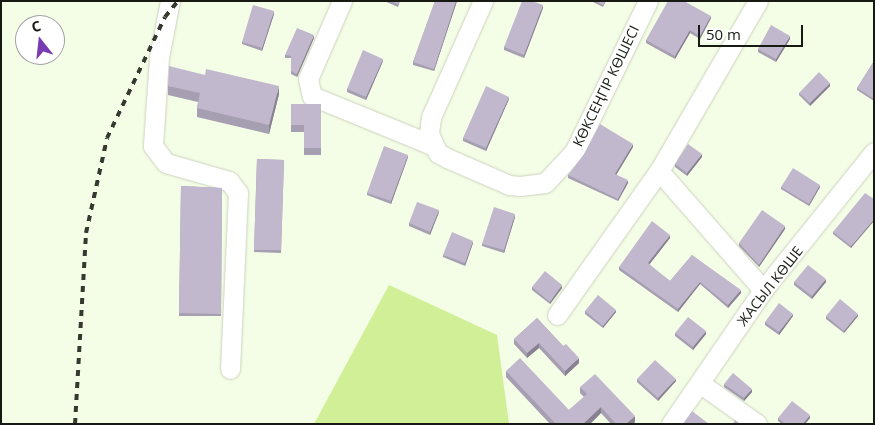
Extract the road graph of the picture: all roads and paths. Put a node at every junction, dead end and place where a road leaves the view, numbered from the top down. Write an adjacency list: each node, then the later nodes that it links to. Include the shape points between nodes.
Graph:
1 (170, 1): 11 (street, via 159,57 153,146 166,163 229,181 238,193)
2 (342, 1): 6 (street, КӨКСЕҢГІР КӨШЕСІ, via 308,79 312,96)
3 (483, 1): 6 (street, via 432,117 429,134)
4 (648, 1): 6 (street, КӨКСЕҢГІР КӨШЕСІ, via 574,152 545,183 508,185 448,158)
5 (758, 1): 8 (street)
6 (432, 146)
7 (874, 152): 9 (street, ЖАСЫЛ КӨШЕ)
8 (659, 172): 9 (street); 10 (street)
9 (763, 290): 12 (street, ЖАСЫЛ КӨШЕ)
10 (557, 315)
11 (230, 369)
12 (701, 384): 13 (street, ЖАСЫЛ КӨШЕ); 14 (street)
13 (671, 424)
14 (757, 424)

